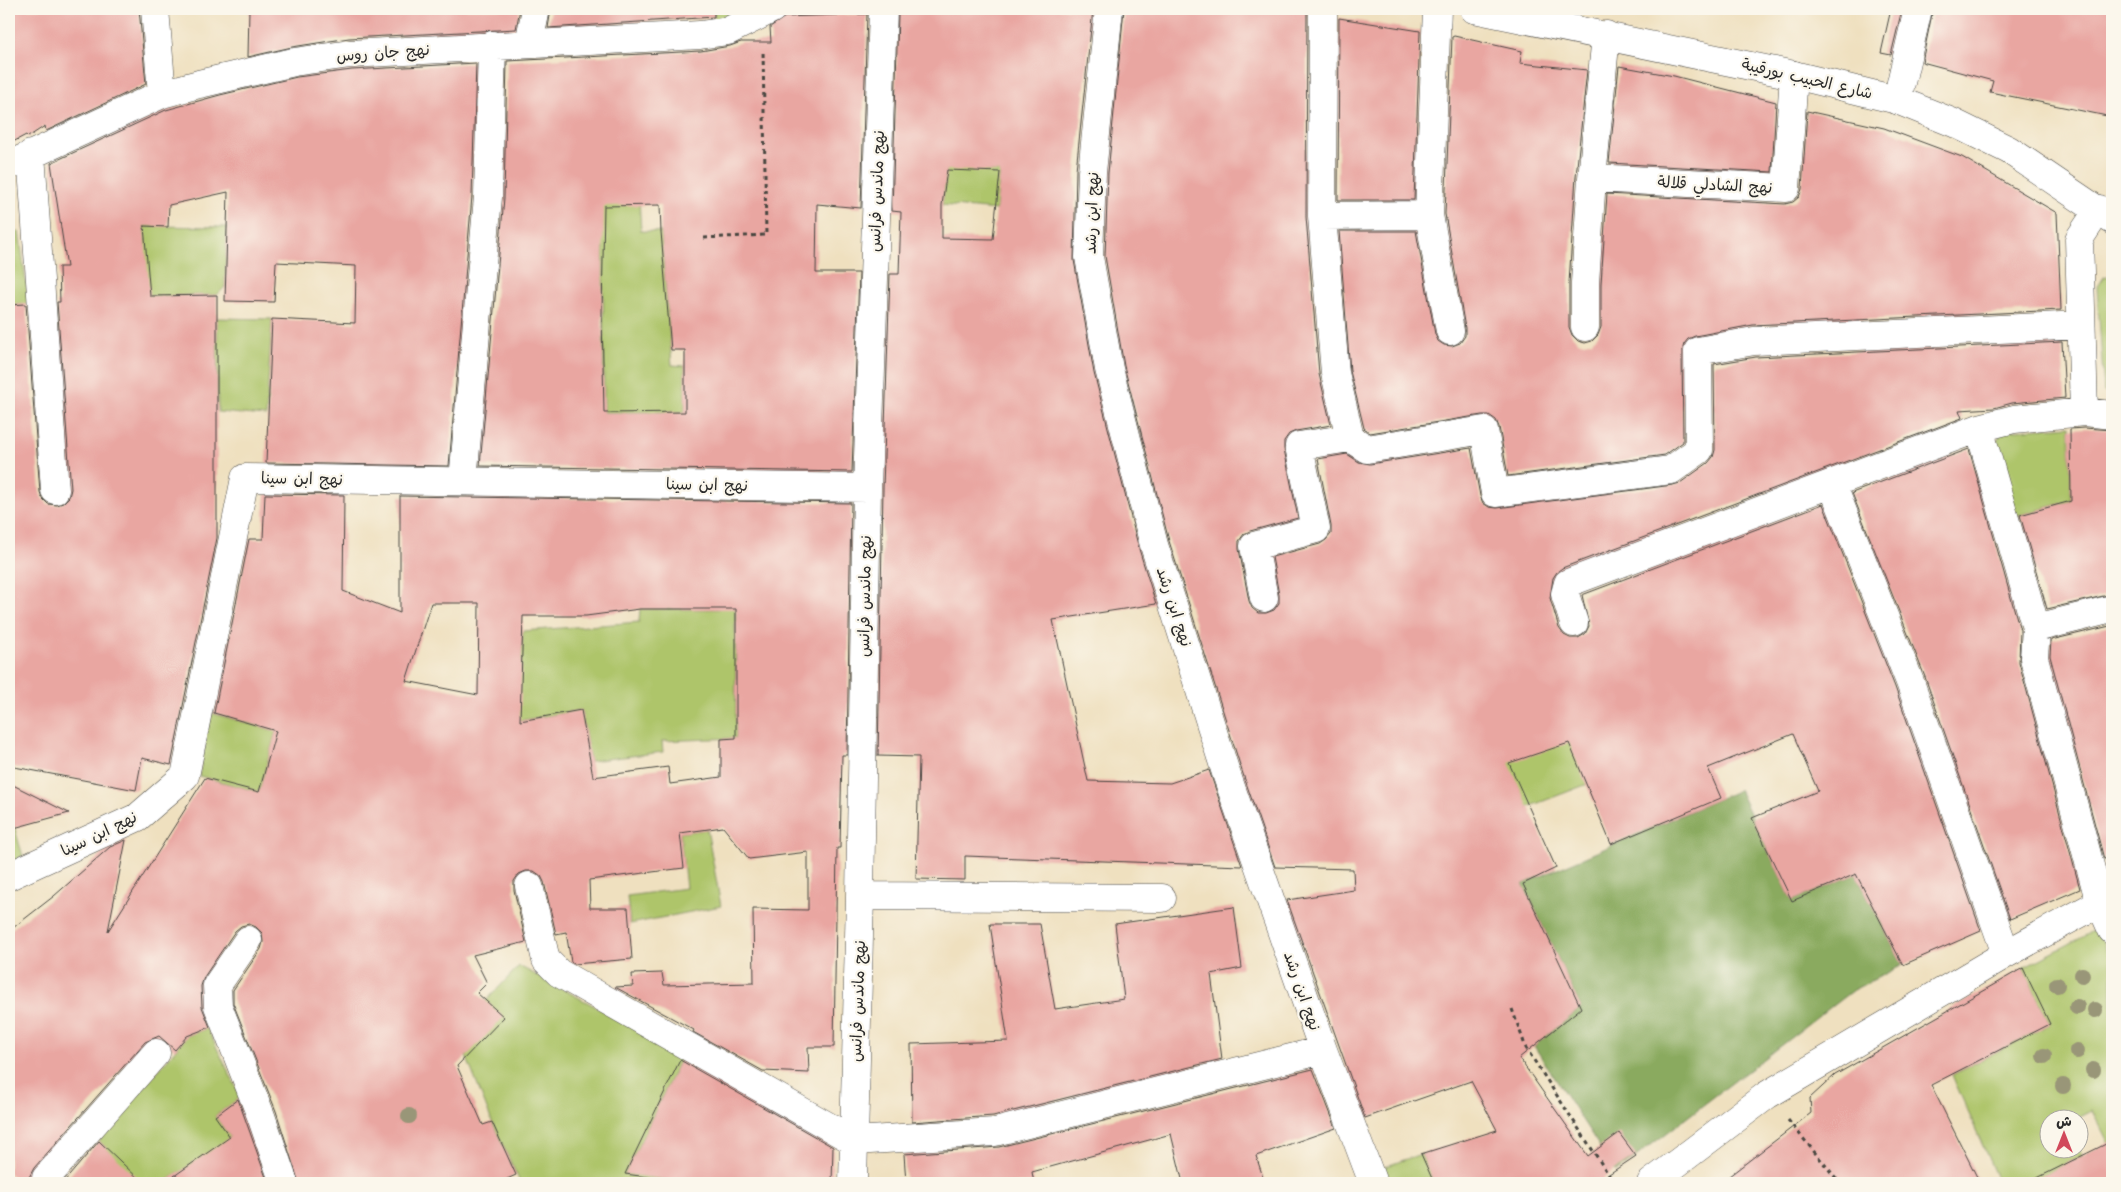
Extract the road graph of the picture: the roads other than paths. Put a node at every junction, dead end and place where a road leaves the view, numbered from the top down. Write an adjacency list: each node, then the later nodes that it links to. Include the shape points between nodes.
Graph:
1 (156, 9): 14 (street)
2 (536, 9): 11 (street)
3 (883, 9): 30 (street, نهج ماندس فرانس)
4 (1109, 9): 44 (street, نهج ابن رشد, via 1092,172 1089,257 1109,369 1154,545 1226,773)
5 (1323, 9): 20 (street)
6 (1437, 9): 19 (street)
7 (1474, 9): 10 (street, شارع الحبيب بورقيبة)
8 (1918, 9): 15 (street)
9 (767, 12): 11 (street, نهج جان روس, via 728,31 700,36)
10 (1606, 35): 13 (street, شارع الحبيب بورقيبة); 17 (street)
11 (529, 43): 12 (street, نهج جان روس)
12 (492, 45): 14 (street, نهج جان روس, via 350,54 294,62); 28 (street, via 488,197)
13 (1794, 75): 15 (street, شارع الحبيب بورقيبة); 17 (street, نهج الشادلي قلالة, via 1786,188)
14 (162, 94): 16 (street, نهج جان روس)
15 (1897, 100): 18 (street, شارع الحبيب بورقيبة, via 2009,150)
16 (20, 159): 31 (street)
17 (1592, 178): 22 (street)
18 (2105, 214): 21 (street, via 2079,239)
19 (1429, 215): 20 (street); 23 (street)
20 (1322, 216): 27 (street, via 1335,373)
21 (2081, 325): 24 (street); 27 (street, via 1754,341 1698,350 1699,450 1671,470 1495,493 1484,430 1367,449)
22 (1585, 327)
23 (1450, 331)
24 (2084, 412): 25 (street); 26 (street, via 2014,420)
25 (2112, 414)
26 (1980, 428): 29 (street); 35 (street)
27 (1350, 438): 32 (street, via 1299,446 1316,530 1254,546)
28 (463, 481): 30 (street, نهج ابن سينا); 36 (street, نهج ابن سينا, via 245,478 185,776 138,817)
29 (1832, 484): 34 (street, via 1568,583 1565,594); 43 (street, via 1910,682)
30 (867, 488): 38 (street, نهج ماندس فرانس)
31 (55, 490)
32 (1264, 598)
33 (2112, 609): 35 (street)
34 (1574, 623)
35 (2036, 628): 40 (street, via 2034,658)
36 (9, 876)
37 (529, 886): 46 (street, via 546,960 558,973)
38 (860, 896): 39 (street); 46 (street, نهج ماندس فرانس)
39 (1162, 898)
40 (2106, 900): 41 (street); 43 (street)
41 (2112, 930)
42 (248, 940): 48 (street, via 217,985 216,995)
43 (2006, 954): 51 (street, via 1767,1095)
44 (1323, 1050): 46 (street, via 995,1132); 50 (street, نهج ابن رشد)
45 (156, 1053): 47 (street, via 46,1178)
46 (854, 1141): 49 (street, نهج ماندس فرانس)
47 (46, 1183)
48 (284, 1183)
49 (853, 1183)
50 (1372, 1183)
51 (1651, 1183)

